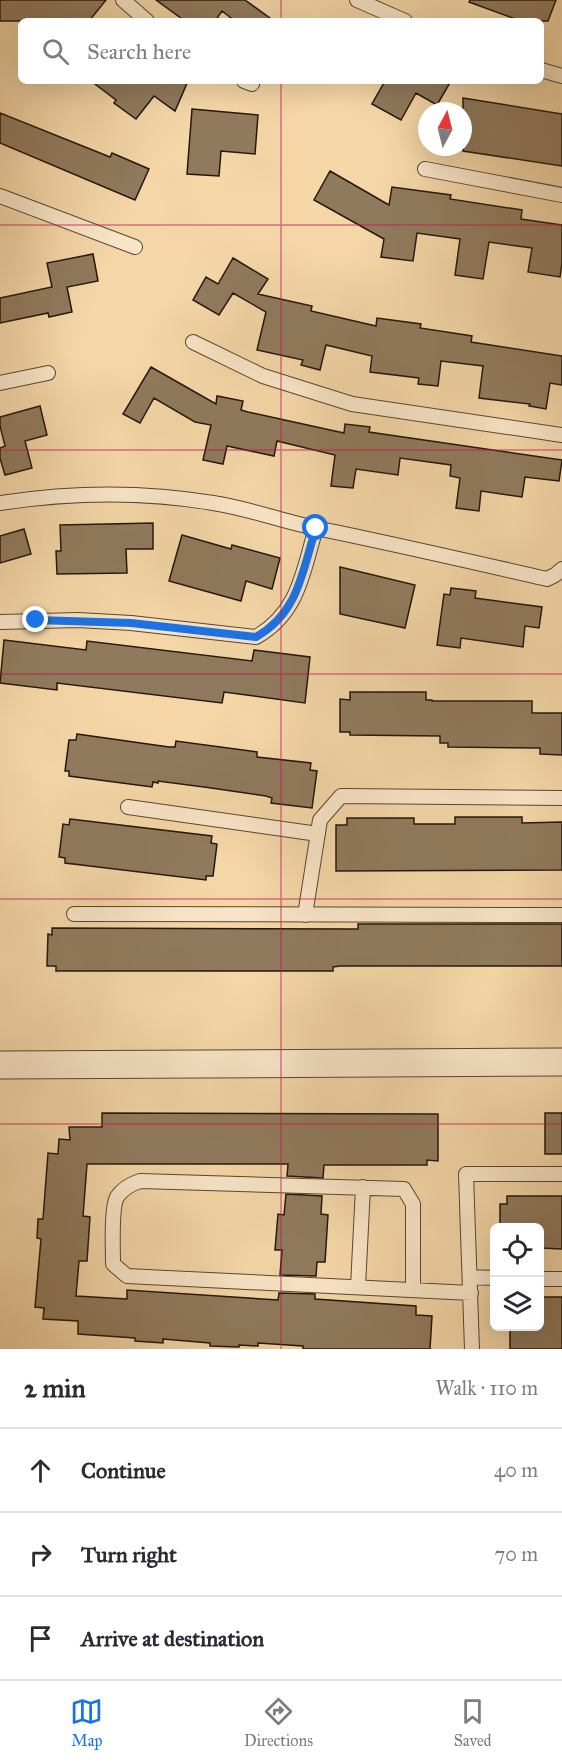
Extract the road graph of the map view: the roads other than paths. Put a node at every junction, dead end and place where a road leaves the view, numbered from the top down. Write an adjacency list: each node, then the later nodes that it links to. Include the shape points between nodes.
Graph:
1 (123, 0): 3 (lane)
2 (357, 0): 4 (lane)
3 (144, 18)
4 (398, 18)
5 (544, 71): 6 (lane)
6 (562, 76)
7 (425, 169): 8 (lane)
8 (562, 195)
9 (0, 196): 10 (lane)
10 (135, 247)
11 (193, 342): 14 (lane, via 263,376 352,404)
12 (48, 373): 13 (lane)
13 (0, 383)
14 (562, 435)
15 (0, 503): 16 (lane, via 83,494 168,496 250,510)
16 (316, 528): 17 (lane, via 547,579); 18 (lane, via 290,605 279,622 256,637 131,623)
17 (562, 569)
18 (0, 622)
19 (562, 798): 21 (lane, via 341,796 320,820)
20 (128, 807): 21 (lane)
21 (318, 834): 23 (lane)
22 (74, 914): 23 (lane)
23 (305, 915): 24 (lane)
24 (562, 915)
25 (562, 1044): 26 (street)
26 (0, 1046)
27 (562, 1062): 28 (street)
28 (0, 1065)
29 (562, 1174): 31 (lane, via 466,1174)
30 (363, 1187): 35 (lane); 35 (lane, via 140,1181 123,1190 115,1203 113,1264 127,1276); 36 (lane, via 404,1189 409,1193 413,1204)
31 (470, 1277): 32 (lane); 37 (lane)
32 (490, 1278)
33 (544, 1279): 34 (lane)
34 (562, 1279)
35 (358, 1287): 36 (lane)
36 (413, 1290): 37 (lane)
37 (471, 1293): 38 (lane)
38 (472, 1349)

